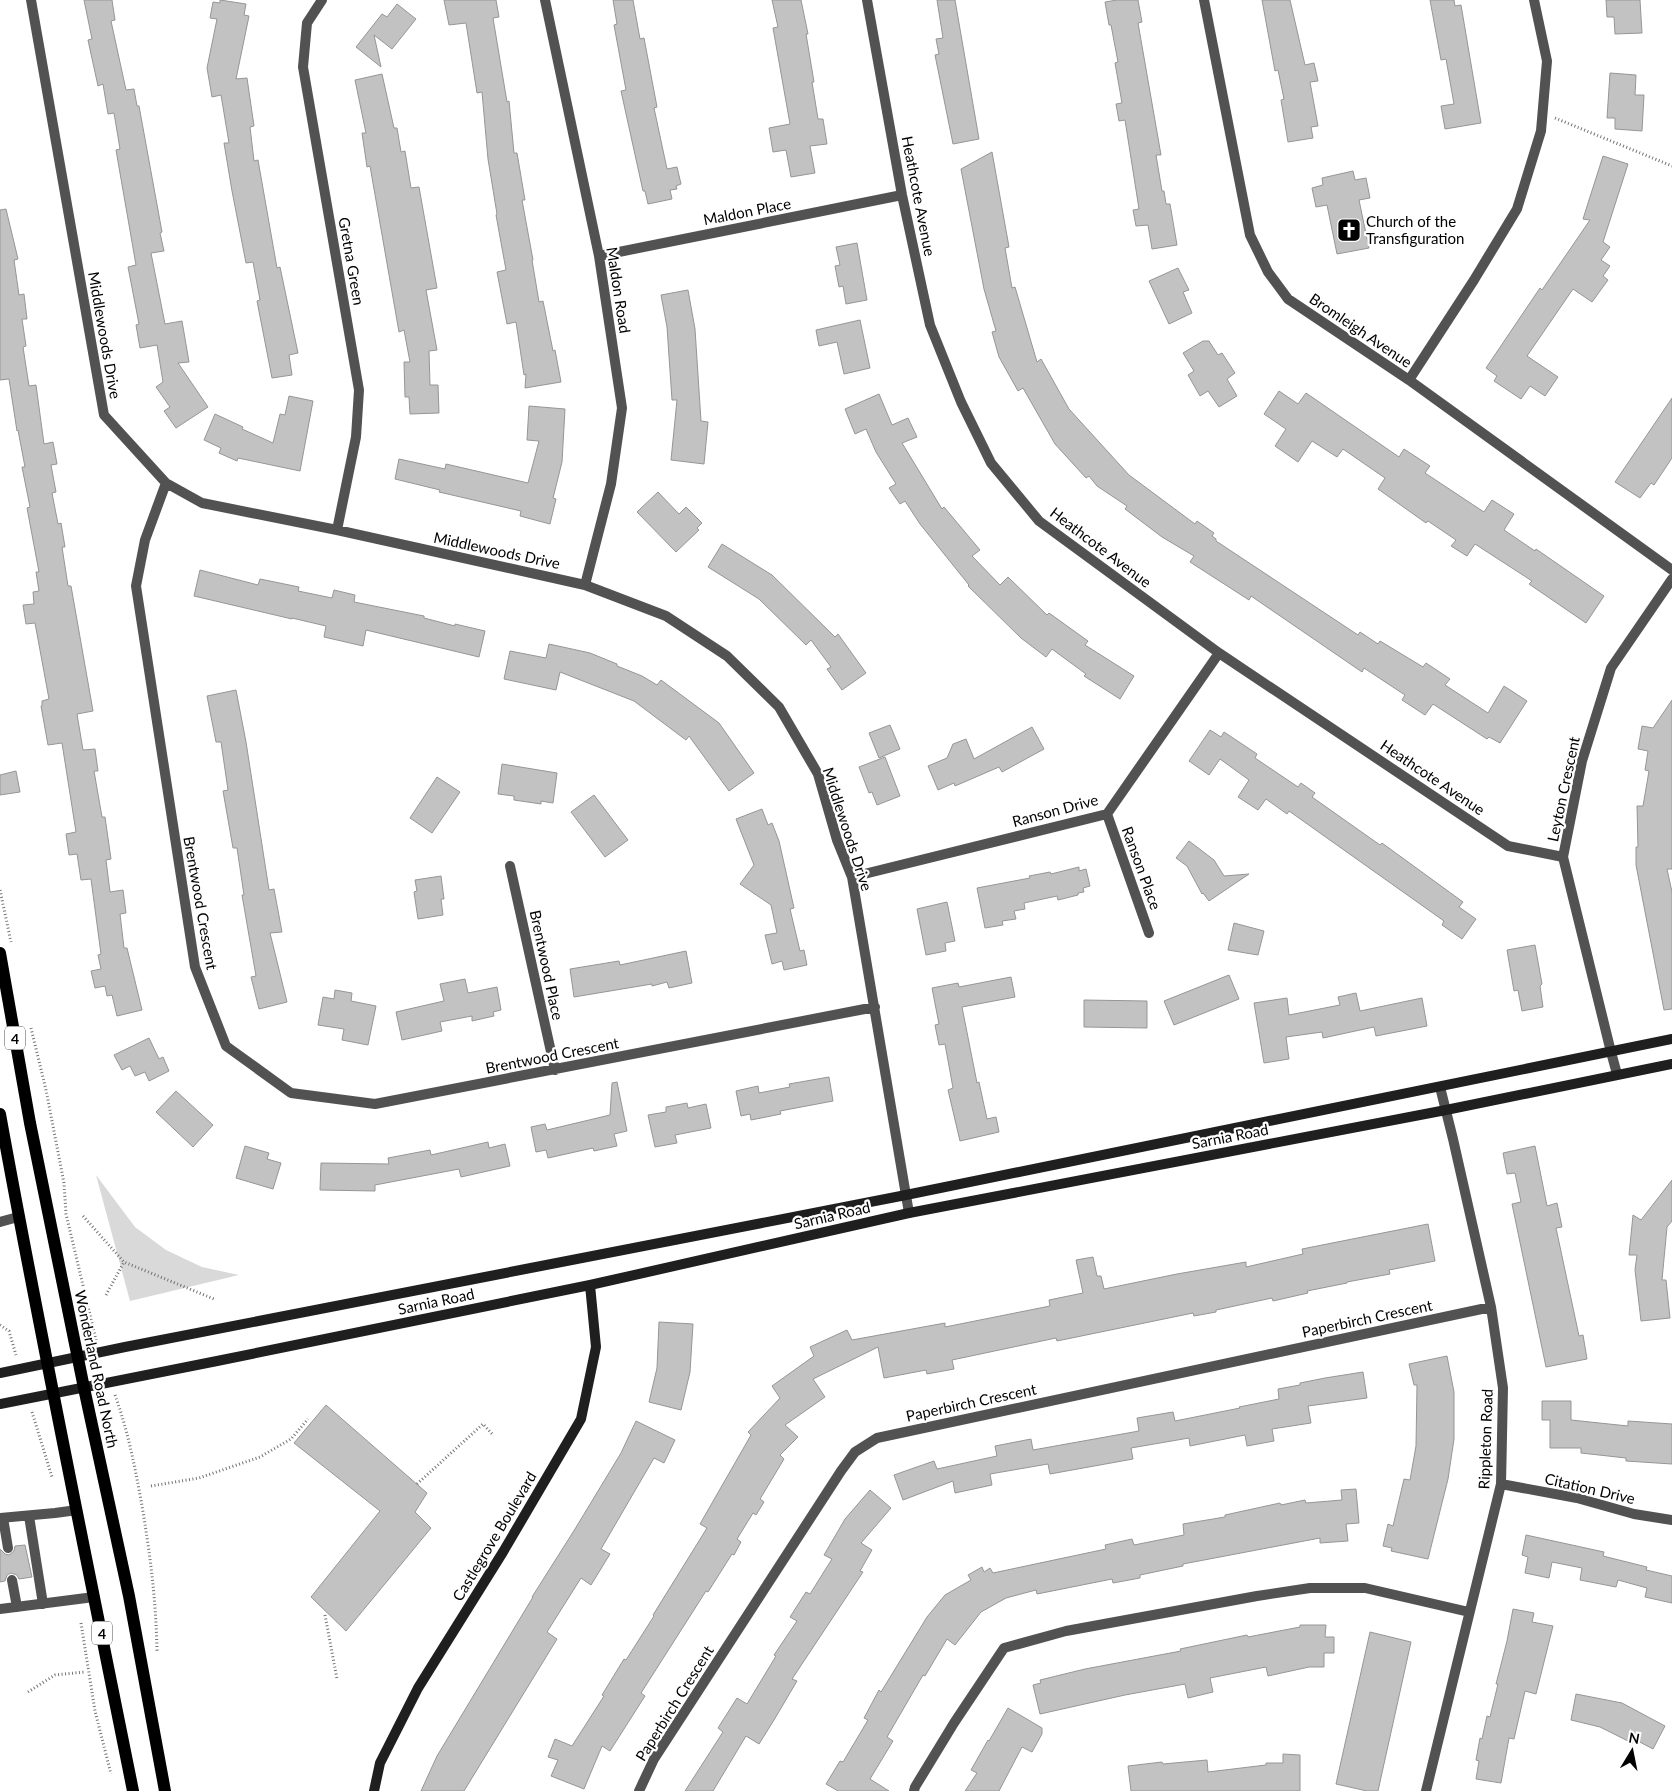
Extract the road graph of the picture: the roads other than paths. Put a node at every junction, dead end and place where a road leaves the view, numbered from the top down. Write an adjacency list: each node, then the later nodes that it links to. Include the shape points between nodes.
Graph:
1 (30, 0): 10 (street, Middlewoods Drive, via 104,415)
2 (322, 0): 11 (street, Gretna Green, via 307,23 303,67 359,390 356,437)
3 (545, 0): 8 (street, Maldon Road)
4 (867, 0): 7 (street, Heathcote Avenue)
5 (1204, 0): 9 (street, Bromleigh Avenue, via 1250,235 1268,272 1288,299)
6 (1534, 0): 9 (street, via 1547,61 1541,131 1517,210)
7 (902, 195): 8 (street, Maldon Place); 15 (street, Heathcote Avenue, via 930,325 961,402 991,463 1039,521)
8 (599, 256): 14 (street, Maldon Road, via 622,408 611,484)
9 (1409, 380): 12 (street, Bromleigh Avenue)
10 (166, 483): 11 (street, Middlewoods Drive, via 202,503); 26 (street, Brentwood Crescent, via 145,540 136,586 194,967 226,1046 291,1093 375,1104)
11 (338, 530): 14 (street, Middlewoods Drive)
12 (1672, 570)
13 (1672, 579): 17 (street, Leyton Crescent, via 1611,668 1582,761)
14 (585, 585): 19 (street, Middlewoods Drive, via 666,616 727,656 778,707 818,774 837,840)
15 (1219, 654): 16 (street, Ranson Drive); 17 (street, Heathcote Avenue, via 1508,846)
16 (1106, 814): 19 (street, Ranson Drive); 20 (street, Ranson Place)
17 (1563, 857): 24 (street, Leyton Crescent)
18 (510, 866): 26 (street, Brentwood Place)
19 (852, 877): 22 (street, Middlewoods Drive)
20 (1149, 932)
21 (0, 953): 37 (main road, Wonderland Road North / 4, via 30,1123)
22 (874, 1007): 26 (street, Brentwood Crescent); 31 (street, Middlewoods Drive)
23 (1672, 1040): 24 (main road, Sarnia Road)
24 (1611, 1052): 27 (street, Leyton Crescent); 28 (main road, Sarnia Road)
25 (1672, 1064): 27 (main road, Sarnia Road)
26 (555, 1070)
27 (1616, 1074): 29 (main road, Sarnia Road)
28 (1440, 1087): 29 (street, Rippleton Road); 31 (main road, Sarnia Road)
29 (1446, 1110): 32 (main road, Sarnia Road); 36 (street, Rippleton Road)
30 (0, 1114): 33 (main road, 4)
31 (906, 1195): 32 (street, Middlewoods Drive); 37 (main road, Sarnia Road)
32 (909, 1213): 35 (main road, Sarnia Road)
33 (18, 1217): 34 (street); 38 (main road, 4)
34 (0, 1222)
35 (590, 1284): 40 (main road, Sarnia Road); 57 (main road, Castlegrove Boulevard, via 596,1347 581,1419 418,1688 380,1764)
36 (1490, 1307): 43 (street, Rippleton Road, via 1503,1388); 58 (street, Paperbirch Crescent, via 876,1438 855,1452 841,1471 654,1759)
37 (78, 1357): 38 (main road, Sarnia Road); 40 (main road, Wonderland Road North / 4)
38 (47, 1363): 39 (main road, Sarnia Road); 41 (main road, 4)
39 (0, 1374)
40 (84, 1388): 41 (main road, Sarnia Road); 56 (main road, Wonderland Road North / 4, via 129,1596)
41 (52, 1393): 42 (main road, Sarnia Road); 44 (main road, 4)
42 (0, 1404)
43 (1501, 1484): 47 (street, Citation Drive); 54 (street, Rippleton Road)
44 (77, 1510): 45 (street); 50 (main road, 4)
45 (29, 1516): 46 (street); 51 (street)
46 (1, 1518): 48 (street)
47 (1672, 1520)
48 (8, 1548)
49 (12, 1580): 52 (street)
50 (94, 1597): 51 (street); 55 (main road, 4)
51 (43, 1604): 52 (street)
52 (17, 1607): 53 (street)
53 (0, 1609)
54 (1469, 1612): 59 (street, via 1365,1588 1310,1588 1066,1631 1004,1648); 60 (street, Rippleton Road)
55 (133, 1791)
56 (165, 1791)
57 (374, 1791)
58 (639, 1791)
59 (914, 1791)
60 (1426, 1791)

